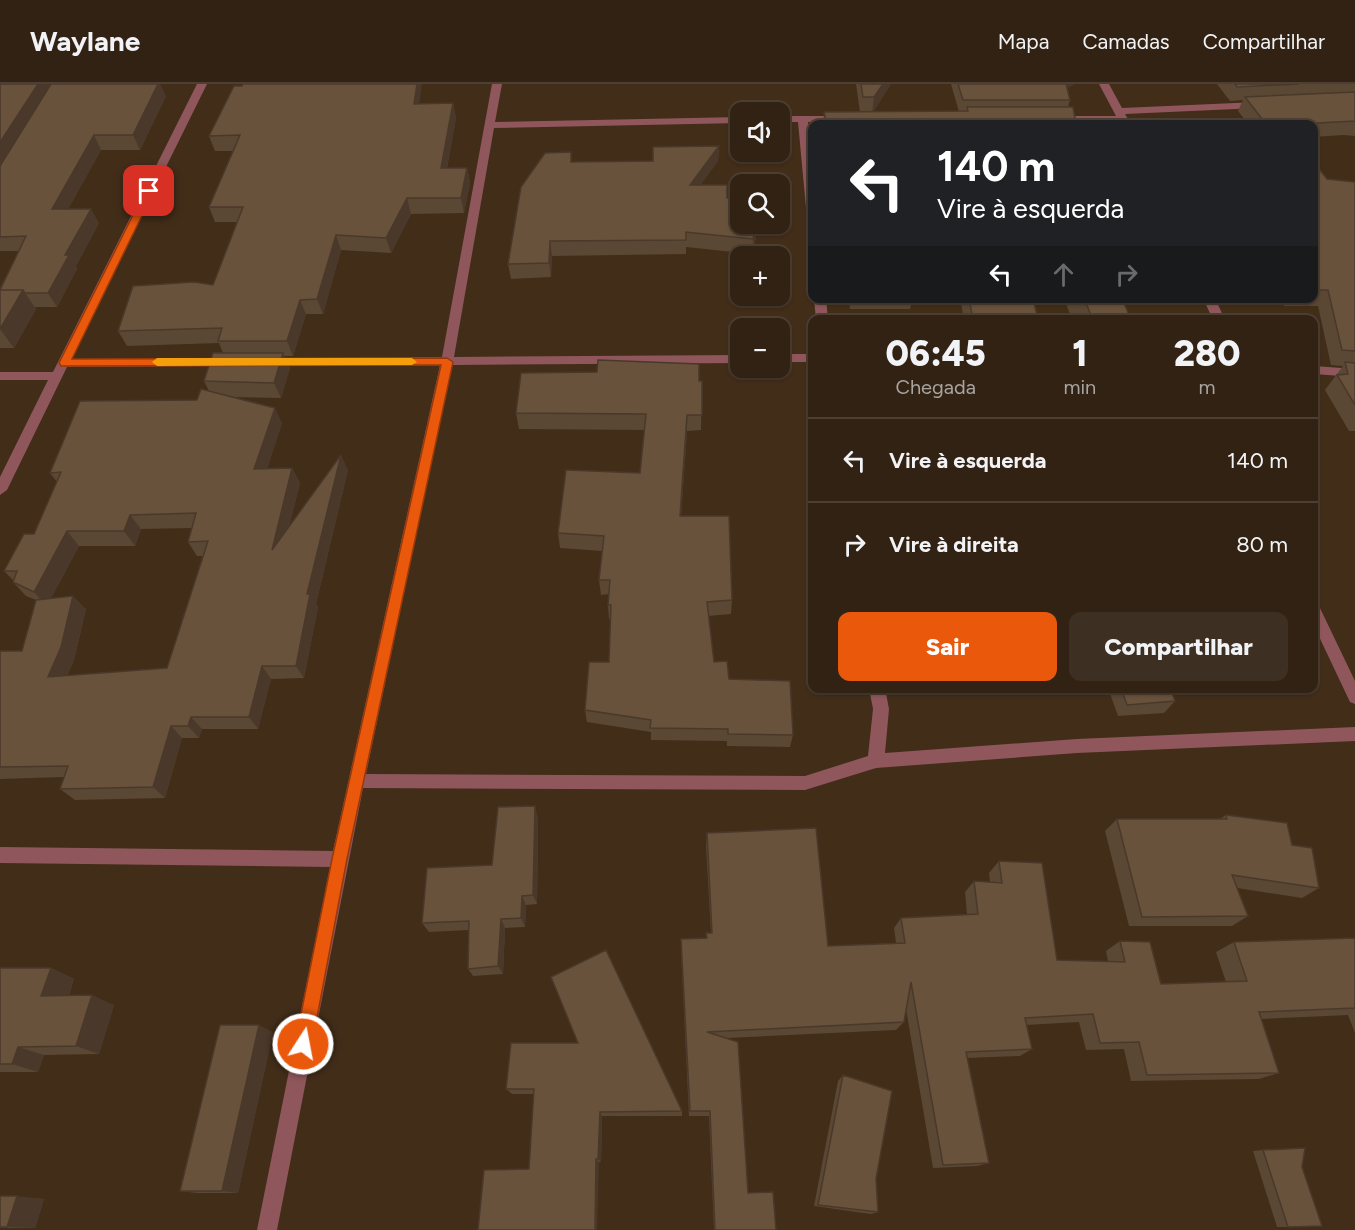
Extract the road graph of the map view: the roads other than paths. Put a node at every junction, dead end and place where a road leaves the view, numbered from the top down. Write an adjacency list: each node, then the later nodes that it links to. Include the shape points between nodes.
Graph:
1 (202, 84): 17 (street)
2 (497, 84): 11 (street)
3 (1104, 84): 5 (street)
4 (1273, 104): 5 (street)
5 (1123, 118): 9 (street)
6 (790, 119): 7 (street)
7 (802, 119): 8 (street); 12 (street)
8 (849, 119)
9 (1044, 119)
10 (730, 120): 11 (street)
11 (490, 125): 16 (street)
12 (808, 180)
13 (790, 358): 14 (street)
14 (808, 358)
15 (730, 359): 16 (street)
16 (447, 362): 17 (street); 28 (street)
17 (65, 363): 21 (street)
18 (1318, 370): 19 (street)
19 (1355, 373)
20 (0, 376): 21 (street)
21 (58, 376): 22 (street)
22 (0, 490)
23 (1318, 618): 25 (street)
24 (879, 693): 27 (street)
25 (1355, 697)
26 (1355, 734): 27 (street, via 1077,746)
27 (876, 761): 28 (street, via 805,783)
28 (357, 781): 30 (street)
29 (0, 855): 30 (street)
30 (340, 859): 31 (street)
31 (267, 1230)

